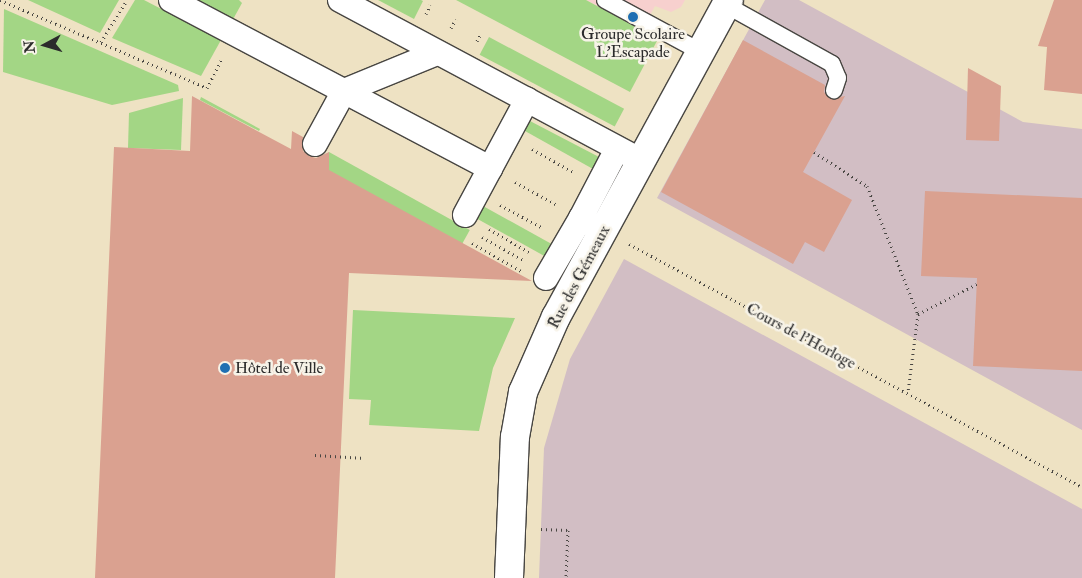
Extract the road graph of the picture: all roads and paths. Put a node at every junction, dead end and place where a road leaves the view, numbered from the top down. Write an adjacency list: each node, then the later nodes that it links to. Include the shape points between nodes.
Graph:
1 (0, 0): 8 (path)
2 (127, 0): 8 (path)
3 (171, 0): 7 (street)
4 (340, 0): 10 (street)
5 (605, 0): 9 (lane)
6 (728, 3): 9 (street, Rue des Gémeaux); 11 (lane, via 832,64 838,78)
7 (235, 35): 8 (path, via 207,88); 12 (street)
8 (101, 42)
9 (701, 52): 18 (street, Rue des Gémeaux)
10 (437, 53): 12 (street); 13 (street)
11 (834, 90)
12 (344, 91): 14 (street); 19 (street)
13 (526, 100): 16 (street); 19 (street)
14 (315, 144)
15 (527, 146): 20 (path)
16 (617, 149): 18 (street); 24 (street)
17 (814, 152): 29 (path, via 867,186)
18 (641, 162): 24 (street, Rue des Gémeaux)
19 (500, 173): 22 (path); 23 (street)
20 (579, 174)
21 (496, 202): 25 (path)
22 (561, 207)
23 (465, 215): 26 (path)
24 (592, 224): 27 (street); 30 (path, Cours de l'Horloge); 35 (street, Rue des Gémeaux, via 519,409 515,437)
25 (548, 231)
26 (536, 255)
27 (534, 272): 27 (path, via 470,241 474,233)
28 (977, 284): 29 (path)
29 (918, 314): 30 (path)
30 (908, 392): 33 (path, Cours de l'Horloge)
31 (315, 455): 32 (path)
32 (365, 458)
33 (1082, 487)
34 (533, 529): 36 (path, via 568,530)
35 (510, 578)
36 (566, 578)

